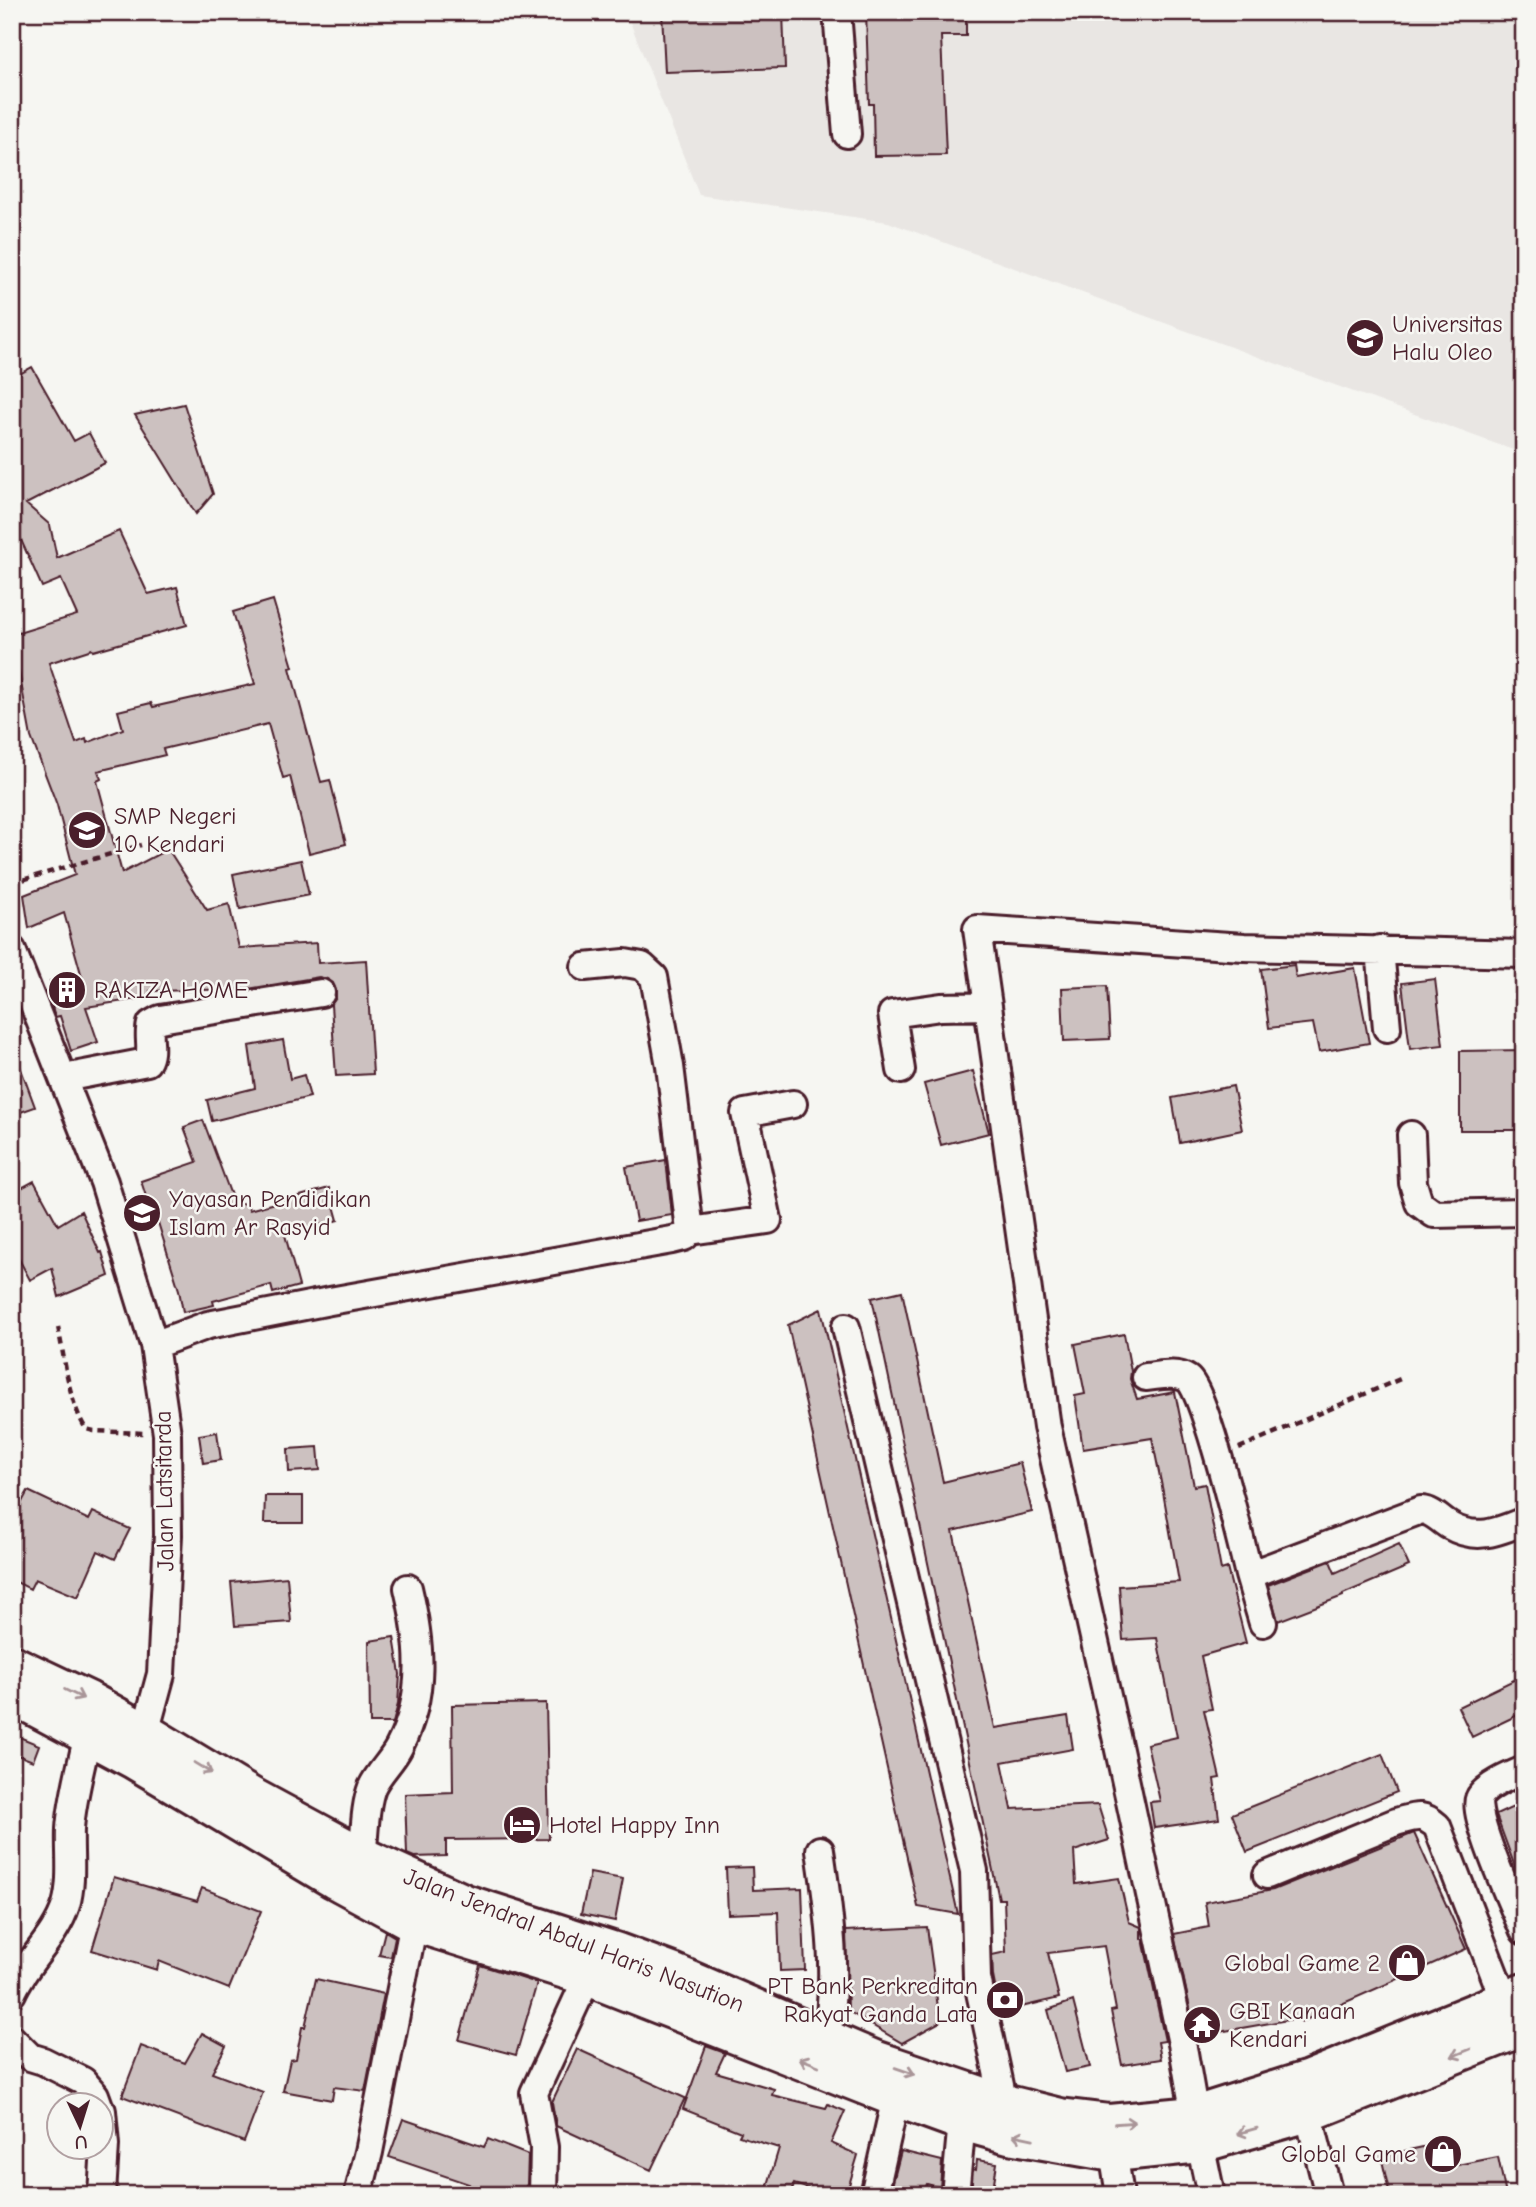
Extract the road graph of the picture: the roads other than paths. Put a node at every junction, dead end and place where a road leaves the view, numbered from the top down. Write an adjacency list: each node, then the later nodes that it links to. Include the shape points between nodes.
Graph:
1 (837, 12): 2 (street)
2 (847, 134)
3 (1380, 949): 5 (street); 8 (street, via 1244,947 977,929); 10 (street)
4 (12, 950): 9 (street, Jalan Latsitarda)
5 (1524, 954)
6 (585, 967): 16 (street, via 625,963 642,966 654,977)
7 (321, 993): 12 (street, via 160,1019 151,1024 147,1062)
8 (988, 1006): 11 (street, via 892,1014); 45 (street, via 1047,1427)
9 (23, 1012): 12 (street, Jalan Latsitarda)
10 (1387, 1028)
11 (901, 1070)
12 (64, 1078): 18 (street, Jalan Latsitarda, via 104,1182)
13 (793, 1104): 16 (street, via 745,1113 768,1220)
14 (1411, 1135): 15 (street, via 1413,1183 1419,1203 1434,1214)
15 (1524, 1212)
16 (690, 1231): 18 (street, via 672,1240 208,1325)
17 (846, 1327): 42 (street, via 974,1871 976,1978)
18 (154, 1345): 27 (street, Jalan Latsitarda, via 167,1434 168,1535 161,1675)
19 (1146, 1377): 21 (street, via 1182,1376 1198,1393)
20 (1524, 1521): 21 (street, via 1498,1532 1471,1535 1422,1510)
21 (1249, 1575): 23 (street)
22 (408, 1588): 30 (street, via 420,1661 419,1690 408,1727 368,1800)
23 (1264, 1623)
24 (12, 1665): 27 (highway, Jalan Jendral Abdul Haris Nasution, one-way to 27, via 88,1701)
25 (12, 1693): 26 (highway, Jalan Jendral Abdul Haris Nasution)
26 (88, 1733): 27 (highway, Jalan Jendral Abdul Haris Nasution); 35 (street, via 70,1828 66,1903 58,1924)
27 (139, 1746): 30 (highway, Jalan Jendral Abdul Haris Nasution, one-way to 30, via 251,1797); 32 (highway, Jalan Jendral Abdul Haris Nasution, via 335,1879)
28 (1524, 1770): 33 (street, via 1481,1794 1477,1805)
29 (820, 1850): 38 (street, via 832,1948)
30 (362, 1857): 38 (highway, Jalan Jendral Abdul Haris Nasution, via 465,1904 627,1956)
31 (1267, 1875): 36 (street, via 1396,1822 1427,1818 1437,1826)
32 (414, 1922): 34 (highway, Jalan Jendral Abdul Haris Nasution); 49 (street)
33 (1524, 1931)
34 (588, 1976): 41 (highway, Jalan Jendral Abdul Haris Nasution, one-way to 34); 50 (street, via 534,2094 544,2147)
35 (12, 1993)
36 (1518, 2007): 39 (highway, Jalan Jendral Abdul Haris Nasution)
37 (12, 2039): 40 (street, via 30,2057 83,2081)
38 (826, 2039): 42 (highway, Jalan Jendral Abdul Haris Nasution, one-way to 42)
39 (1377, 2070): 43 (highway, Jalan Jendral Abdul Haris Nasution); 45 (highway, Jalan Jendral Abdul Haris Nasution, via 1309,2080)
40 (92, 2092)
41 (896, 2097): 44 (highway, Jalan Jendral Abdul Haris Nasution); 51 (street)
42 (1004, 2104): 45 (highway, Jalan Jendral Abdul Haris Nasution, one-way to 45, via 1060,2118)
43 (1308, 2112): 45 (highway, Jalan Jendral Abdul Haris Nasution, one-way to 45); 55 (street)
44 (962, 2121): 46 (highway, Jalan Jendral Abdul Haris Nasution, one-way to 44, via 1051,2143); 52 (street)
45 (1197, 2129): 46 (highway, Jalan Jendral Abdul Haris Nasution); 54 (street)
46 (1113, 2152): 53 (street)
47 (104, 2162): 48 (street)
48 (103, 2195)
49 (358, 2195)
50 (542, 2195)
51 (874, 2195)
52 (954, 2195)
53 (1119, 2195)
54 (1211, 2195)
55 (1329, 2195)

